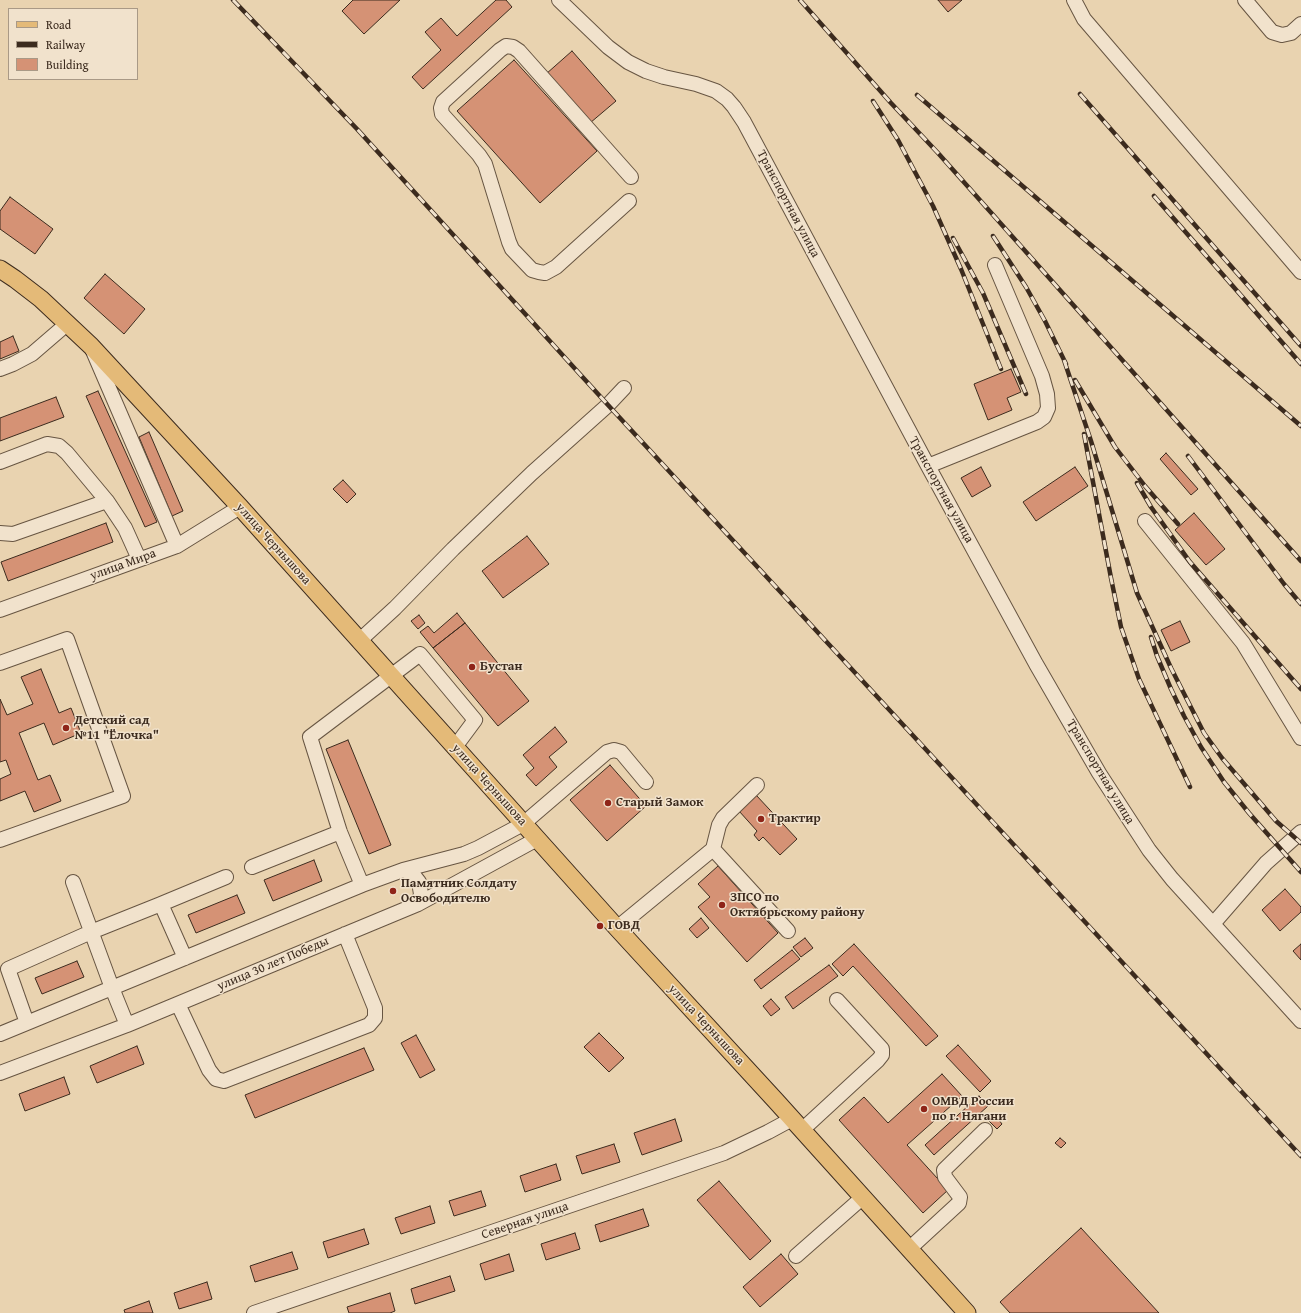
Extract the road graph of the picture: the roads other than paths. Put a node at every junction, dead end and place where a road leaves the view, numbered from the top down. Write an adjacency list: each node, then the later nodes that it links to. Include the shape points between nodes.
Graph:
1 (560, 0): 15 (street, Транспортная улица, via 608,47 628,62 664,77 716,91 734,107)
2 (1074, 0): 9 (street, via 1088,23)
3 (1245, 0): 4 (street, via 1272,32 1282,35 1291,33)
4 (1301, 24)
5 (631, 177): 6 (street, via 513,47 506,46 500,50 443,102 442,114 485,164 512,249 532,270 545,273 556,267)
6 (630, 201)
7 (995, 265): 15 (street, via 1042,376 1048,408 1037,422)
8 (0, 269): 10 (main road, улица Чернышова, via 42,299)
9 (1301, 272)
10 (68, 323): 11 (main road, улица Чернышова); 12 (street, via 32,354)
11 (90, 346): 17 (main road, улица Чернышова); 20 (street)
12 (0, 369)
13 (624, 388): 23 (street, via 527,478)
14 (0, 462): 16 (street, via 47,444 59,446)
15 (928, 466): 43 (street, Транспортная улица, via 1099,773 1149,850)
16 (107, 501): 19 (street, via 13,534); 21 (street, via 126,528)
17 (240, 507): 20 (street, улица Мира); 23 (main road, улица Чернышова)
18 (1145, 521): 26 (street, via 1243,643)
19 (0, 533)
20 (177, 546): 21 (street, улица Мира)
21 (139, 559): 22 (street, улица Мира)
22 (0, 610)
23 (360, 641): 25 (main road, улица Чернышова)
24 (0, 662): 34 (street, via 67,639 123,796)
25 (391, 676): 27 (main road, улица Чернышова); 27 (street, via 420,654 475,720); 31 (street, via 310,737)
26 (1301, 738)
27 (455, 746): 30 (main road, улица Чернышова)
28 (646, 782): 30 (street, via 621,752 607,752)
29 (757, 785): 35 (street, via 723,818)
30 (524, 824): 33 (main road, улица Чернышова); 37 (street, via 464,854)
31 (340, 832): 36 (street); 40 (street)
32 (1301, 832): 43 (street, via 1266,863)
33 (537, 838): 42 (street, улица 30 лет Победы); 44 (main road, улица Чернышова)
34 (0, 840)
35 (713, 849): 44 (street); 45 (street)
36 (252, 867)
37 (403, 870): 40 (street); 42 (street, via 412,873 419,882 421,894)
38 (226, 877): 41 (street)
39 (72, 882): 46 (street)
40 (362, 885): 48 (street)
41 (161, 904): 46 (street); 48 (street)
42 (418, 904): 47 (street, улица 30 лет Победы)
43 (1212, 924): 52 (street, Транспортная улица)
44 (617, 928): 57 (main road, улица Чернышова)
45 (788, 931)
46 (91, 932): 49 (street); 53 (street, via 8,969)
47 (345, 934): 51 (street, улица 30 лет Победы); 51 (street, via 375,1008 375,1018 369,1025 224,1081 216,1080 209,1070)
48 (185, 958): 49 (street)
49 (112, 988): 53 (street); 54 (street)
50 (837, 1000): 57 (street, Северная улица, via 882,1049 882,1054 878,1060)
51 (178, 1004): 54 (street, улица 30 лет Победы)
52 (1301, 1021)
53 (27, 1023): 55 (street)
54 (127, 1025): 56 (street, улица 30 лет Победы)
55 (0, 1034)
56 (0, 1073)
57 (797, 1124): 59 (main road, улица Чернышова); 62 (street, Северная улица, via 768,1132 724,1153)
58 (985, 1130): 60 (street, via 944,1170 945,1177 960,1197 959,1203)
59 (862, 1198): 60 (main road, улица Чернышова); 61 (street)
60 (909, 1249): 63 (main road, улица Чернышова)
61 (796, 1256)
62 (254, 1313)
63 (967, 1313)

